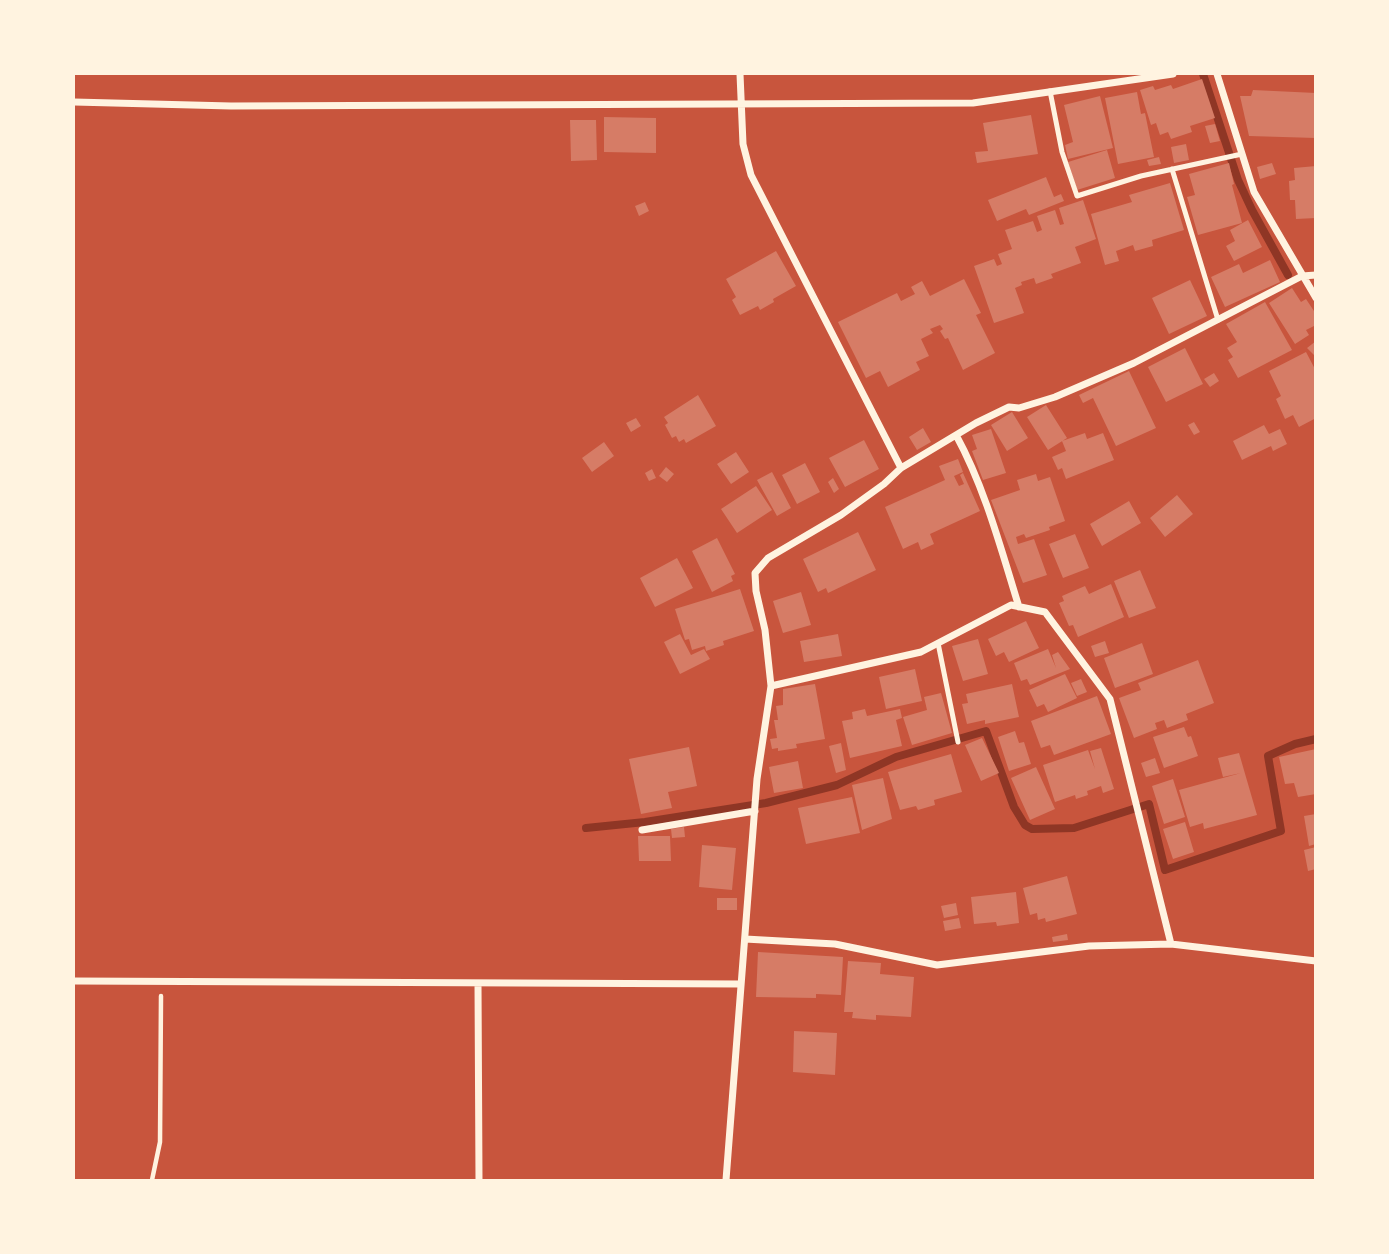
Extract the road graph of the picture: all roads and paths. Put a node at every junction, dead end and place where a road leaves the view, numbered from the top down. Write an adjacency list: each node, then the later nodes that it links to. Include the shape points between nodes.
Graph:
1 (740, 74): 6 (street)
2 (1173, 74): 4 (street)
3 (1217, 74): 7 (street)
4 (1050, 91): 6 (street, via 973,103); 8 (lane, via 1062,152 1077,196)
5 (74, 102): 6 (street, via 245,106)
6 (740, 102): 14 (street, via 751,175)
7 (1242, 154): 8 (lane); 10 (street, via 1254,192)
8 (1172, 169): 12 (lane)
9 (1315, 275): 10 (street)
10 (1302, 276): 11 (street); 12 (street)
11 (1315, 298)
12 (1218, 320): 13 (street, via 1134,363 1055,397 1009,407)
13 (956, 435): 14 (street); 15 (street, via 991,519)
14 (901, 468): 17 (street, via 841,515 768,558 755,573)
15 (1019, 607): 16 (street, via 1011,605); 22 (street, via 1045,612 1110,699)
16 (938, 643): 17 (street, via 921,652); 18 (lane)
17 (771, 686): 19 (street)
18 (958, 742)
19 (755, 811): 20 (street); 21 (street)
20 (642, 830)
21 (745, 939): 22 (street, via 835,944 937,965 1089,946); 27 (street)
22 (1171, 944): 23 (street)
23 (1315, 961)
24 (74, 981): 25 (street)
25 (161, 982): 26 (street); 28 (path, via 160,1142)
26 (478, 983): 27 (street); 29 (street)
27 (740, 984): 30 (street)
28 (152, 1181)
29 (479, 1181)
30 (726, 1181)

